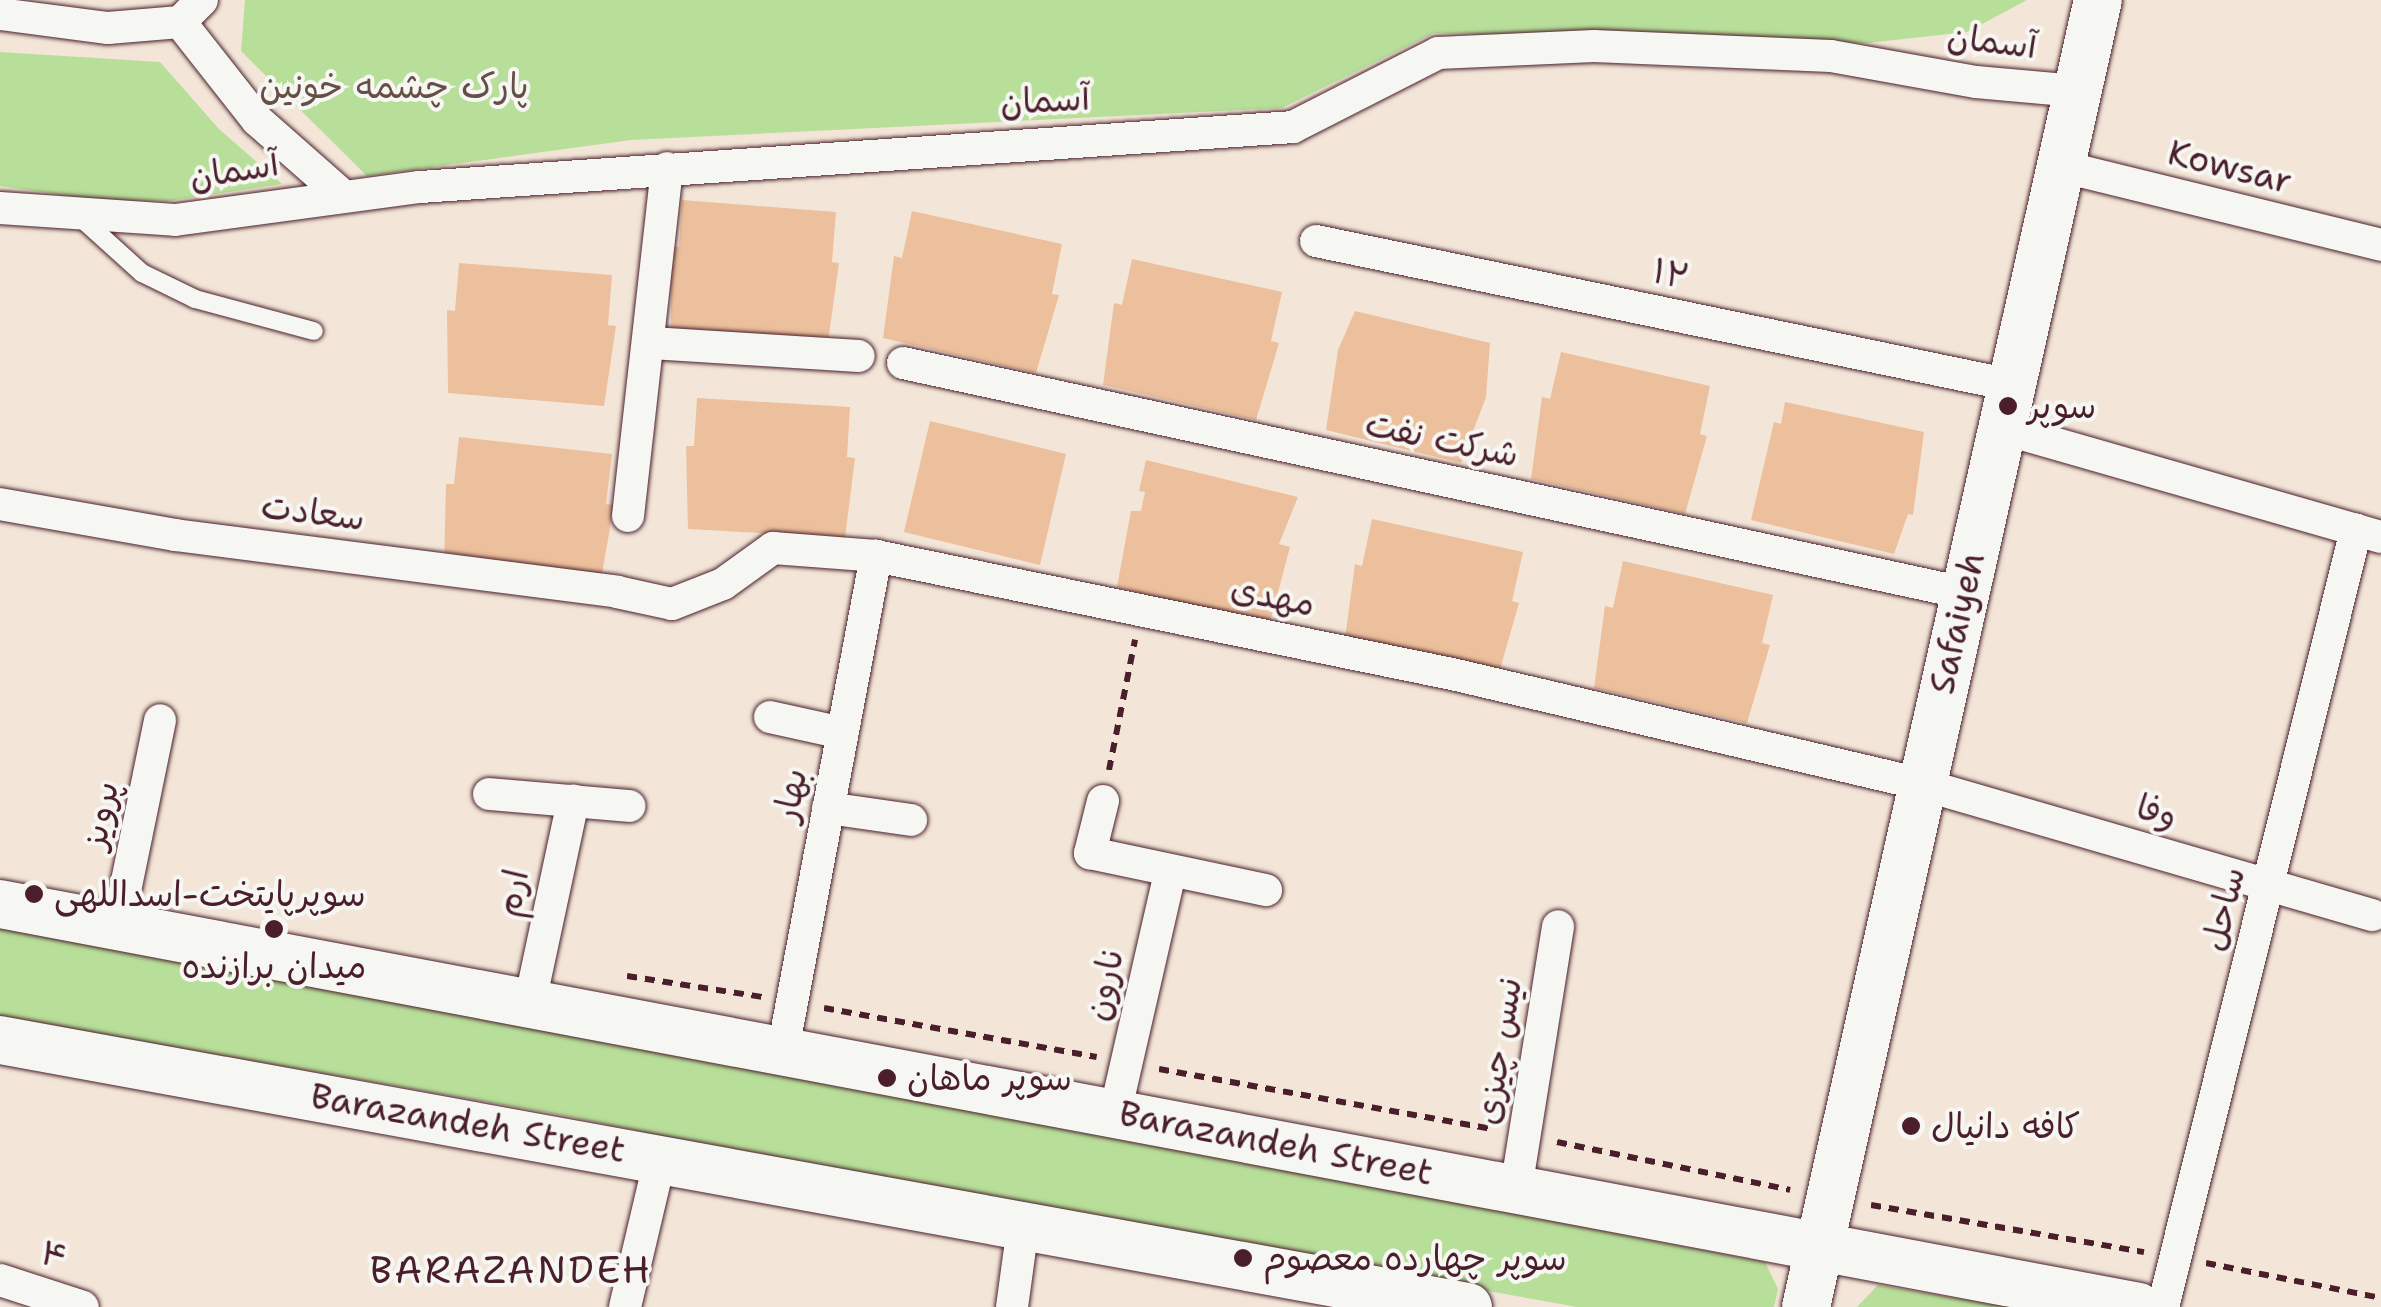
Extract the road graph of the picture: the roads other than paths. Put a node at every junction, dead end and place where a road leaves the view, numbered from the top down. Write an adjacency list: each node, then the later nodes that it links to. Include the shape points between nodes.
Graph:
1 (2098, 0): 4 (main road, Safaiyeh)
2 (191, 11): 3 (street, via 108,28); 7 (street, via 258,120)
3 (0, 14)
4 (2077, 91): 5 (main road, Safaiyeh); 6 (street, آسمان, via 1976,82 1831,56 1594,46 1438,53 1293,126)
5 (2060, 166): 11 (street, Kowsar); 16 (main road, Safaiyeh)
6 (667, 168): 7 (street, آسمان); 13 (street)
7 (342, 194): 9 (street, آسمان, via 175,220)
8 (0, 208): 9 (street, آسمان)
9 (76, 213): 12 (lane, via 142,273 195,299)
10 (1316, 241): 16 (street, ۱۲)
11 (2381, 245)
12 (314, 331)
13 (651, 342): 14 (street); 18 (street)
14 (858, 356)
15 (903, 362): 22 (street, شرکت نفت)
16 (2006, 407): 19 (street, ۱۲); 22 (main road, Safaiyeh)
17 (0, 504): 21 (street, سعادت, via 175,535)
18 (628, 516)
19 (2369, 533): 34 (street, ساحل)
20 (876, 556): 21 (street, مهدی, via 773,548 724,584 672,604); 25 (street, بهار); 26 (street, مهدی)
21 (618, 592)
22 (1964, 593): 26 (main road, Safaiyeh)
23 (770, 717): 25 (street)
24 (160, 720): 38 (street, پرویز)
25 (842, 733): 31 (street, بهار)
26 (1921, 784): 34 (street, وفا); 47 (main road, Safaiyeh)
27 (489, 794): 28 (street)
28 (573, 801): 30 (street); 40 (street, ارم)
29 (1103, 801): 33 (street, via 1090,853)
30 (630, 806)
31 (828, 808): 32 (street); 42 (street, بهار)
32 (911, 820)
33 (1170, 873): 35 (street); 43 (street, نارون)
34 (2270, 886): 37 (street, وفا); 56 (street, ساحل)
35 (1266, 890)
36 (0, 904): 38 (main road, Barazandeh Street)
37 (2372, 915)
38 (118, 926): 40 (main road, Barazandeh Street)
39 (1558, 926): 45 (street, نیس چیزی)
40 (530, 1002): 42 (main road, Barazandeh Street)
41 (0, 1040): 44 (main road, Barazandeh Street)
42 (783, 1050): 43 (main road, Barazandeh Street)
43 (1116, 1113): 45 (main road, Barazandeh Street)
44 (660, 1159): 46 (main road, Barazandeh Street); 51 (street)
45 (1516, 1189): 47 (main road, Barazandeh Street)
46 (1023, 1226): 49 (main road, Barazandeh Street); 52 (street)
47 (1816, 1246): 54 (main road, Safaiyeh); 55 (main road, Barazandeh Street)
48 (0, 1280): 50 (street, ۴)
49 (1364, 1298): 53 (main road, Barazandeh Street)
50 (84, 1307)
51 (625, 1307)
52 (1012, 1307)
53 (1468, 1307)
54 (1806, 1307)
55 (2138, 1307)
56 (2163, 1307)

